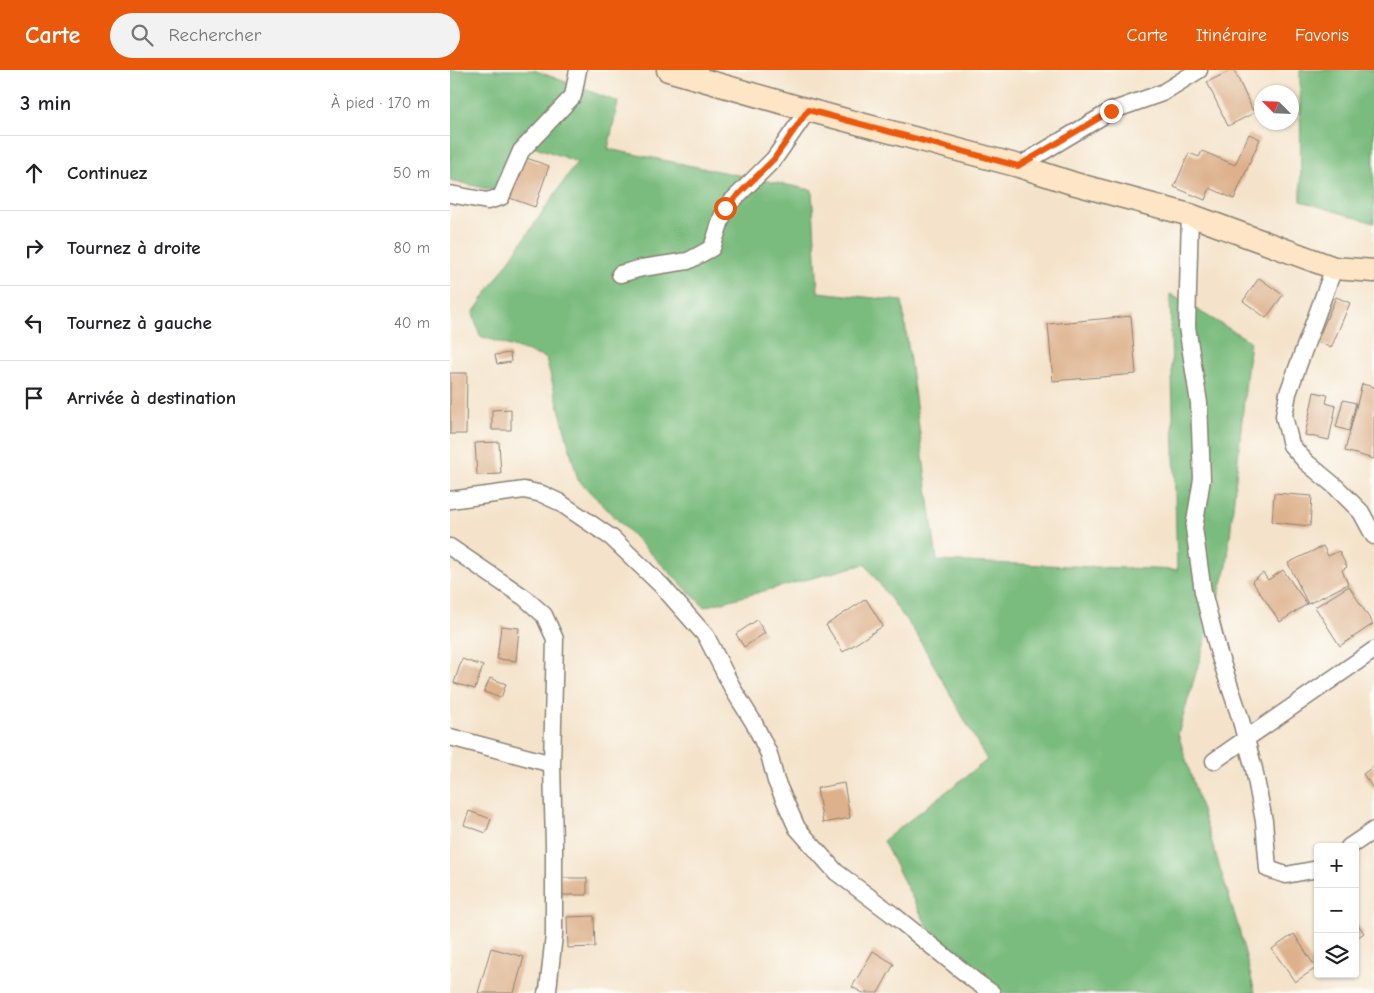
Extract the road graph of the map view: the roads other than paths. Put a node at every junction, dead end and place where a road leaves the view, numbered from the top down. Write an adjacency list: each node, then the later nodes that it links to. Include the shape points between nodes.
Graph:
1 (578, 70): 6 (street, via 573,96 521,151 501,197 487,201)
2 (668, 70): 4 (street)
3 (1199, 70): 5 (street, via 1162,93 1111,111)
4 (808, 110): 5 (street); 10 (street, via 774,159 725,208 712,248 688,260)
5 (1018, 166): 7 (street)
6 (450, 194)
7 (1190, 215): 8 (street); 16 (street, via 1187,327 1199,403 1202,479 1194,528 1203,592)
8 (1334, 268): 9 (street); 12 (street, via 1288,393 1284,416 1291,445 1361,512)
9 (1374, 270)
10 (620, 274)
11 (450, 500): 23 (street, via 524,490 542,494 612,538 662,586 706,636 769,754 776,781 797,828 836,872)
12 (1374, 536)
13 (450, 548): 18 (street, via 525,598 544,615 555,639)
14 (1374, 650): 16 (street)
15 (450, 737): 18 (street)
16 (1246, 738): 17 (street); 21 (street, via 1264,821 1268,869 1286,875)
17 (1214, 761)
18 (552, 764): 22 (street, via 554,936)
19 (1374, 830): 20 (street)
20 (1355, 843)
21 (1314, 869)
22 (546, 993)
23 (992, 993)

